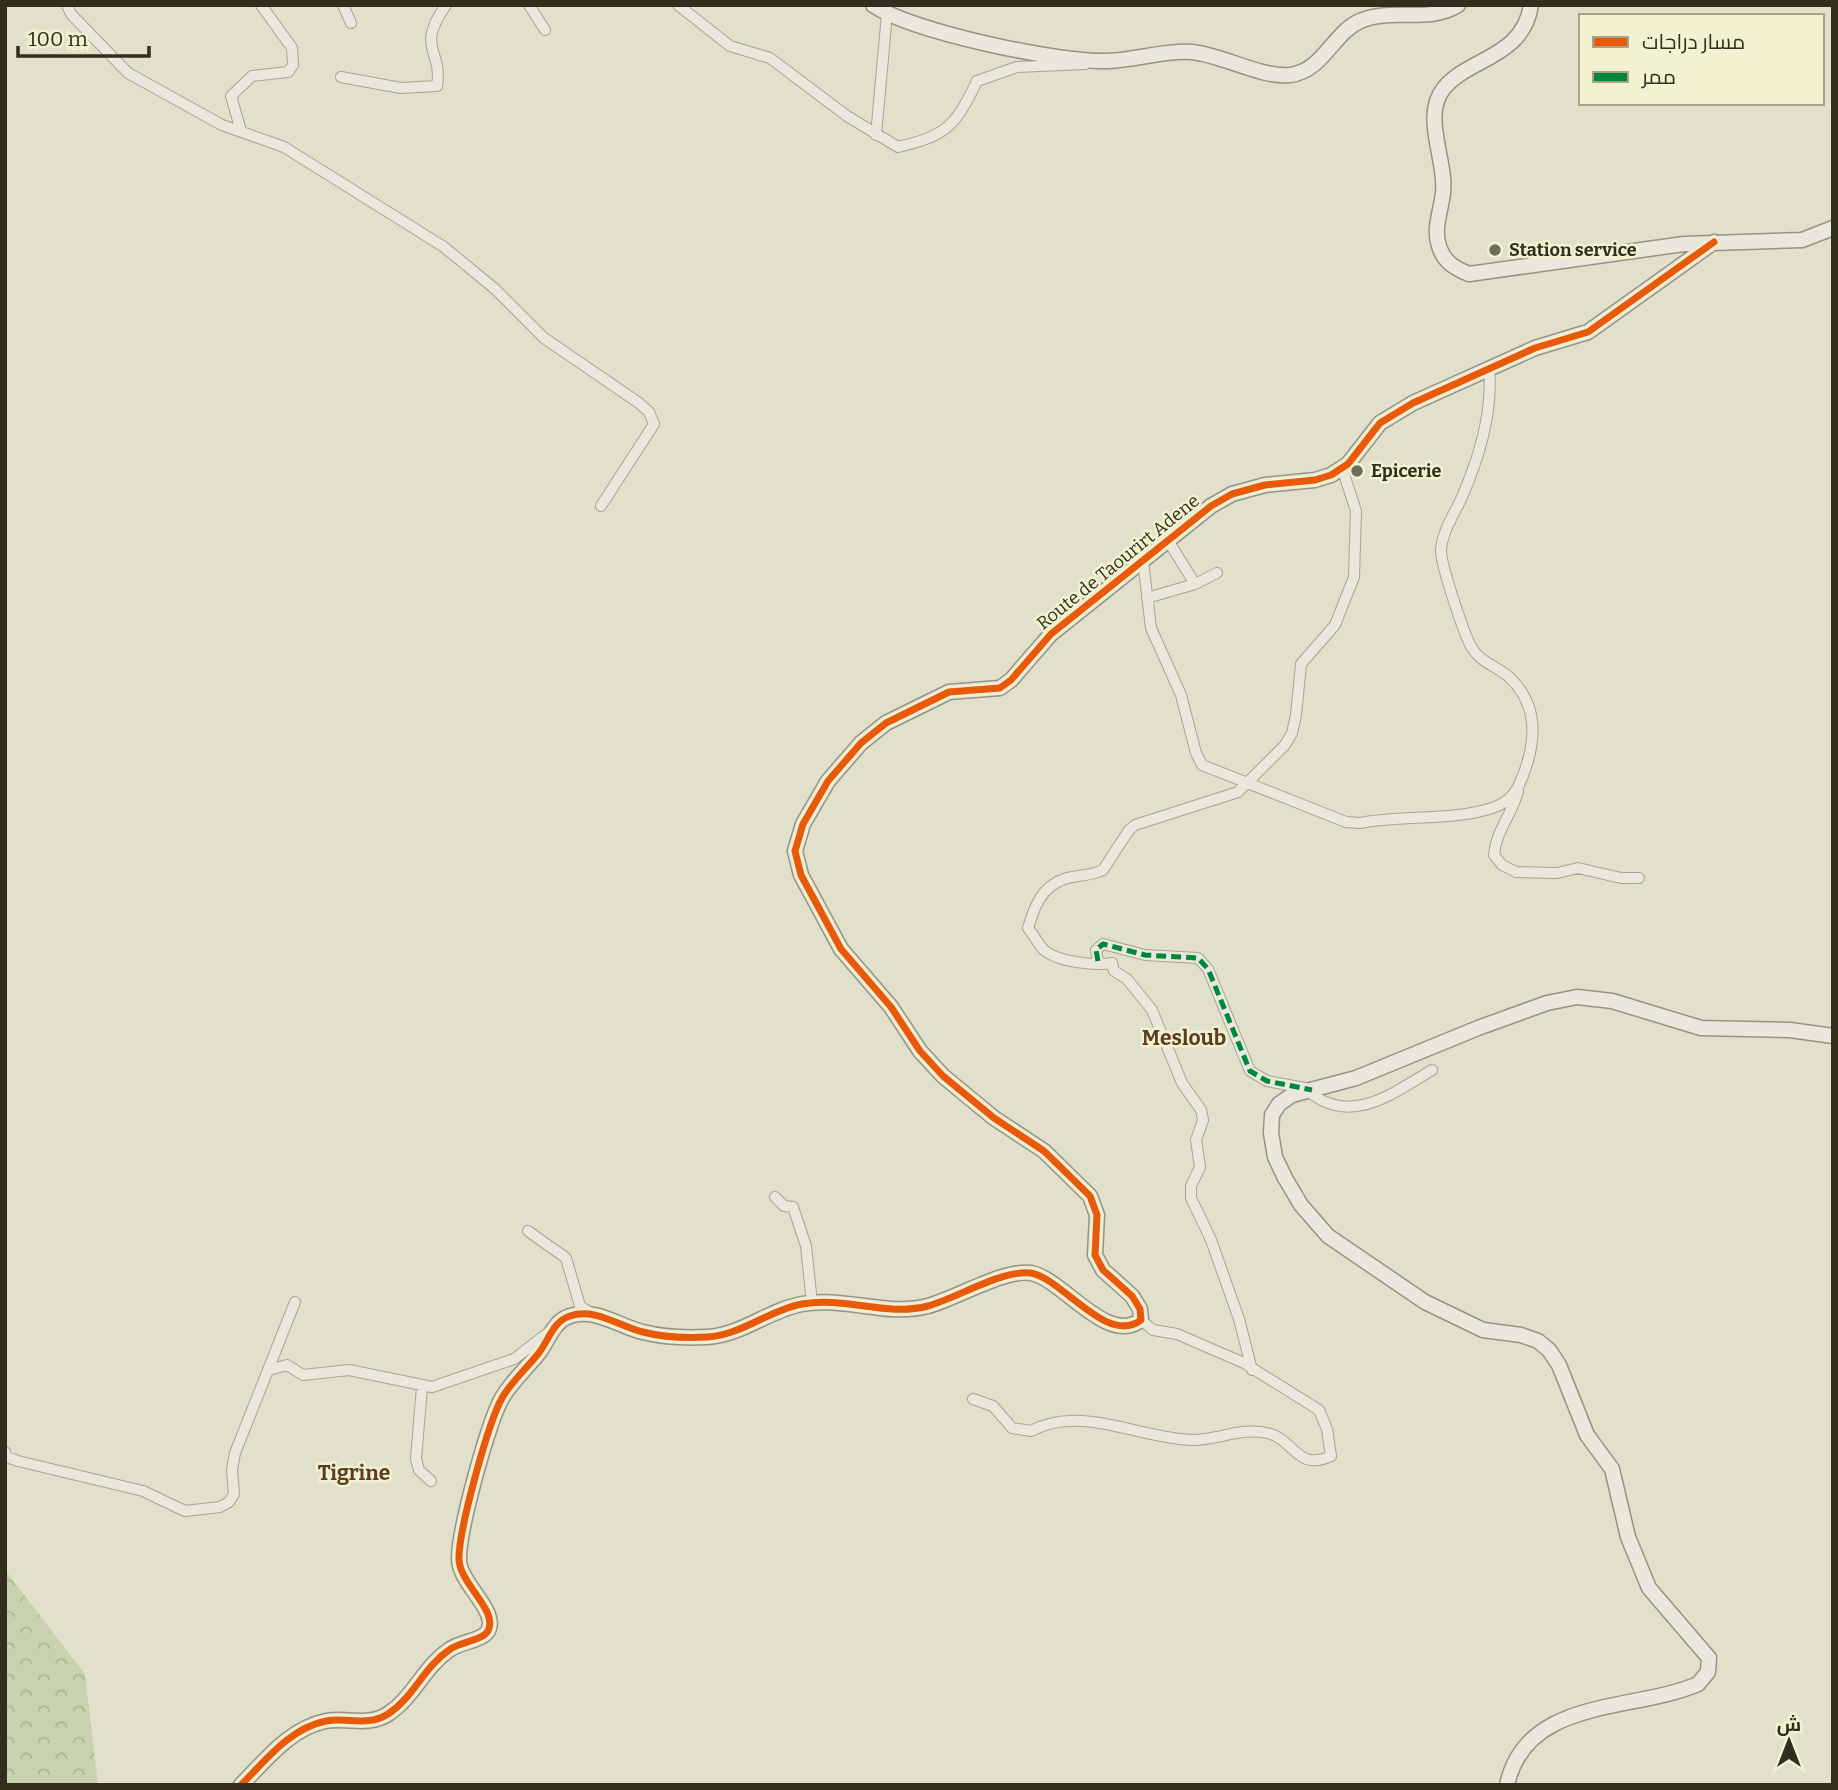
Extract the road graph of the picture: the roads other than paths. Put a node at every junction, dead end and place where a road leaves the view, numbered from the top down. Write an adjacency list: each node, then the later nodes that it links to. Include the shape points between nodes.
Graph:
1 (67, 5): 15 (street, via 128,73)
2 (261, 5): 15 (street, via 292,48 293,65 288,72 252,76 231,96)
3 (343, 5): 11 (street)
4 (446, 5): 14 (street, via 433,23 431,35 437,86 401,88)
5 (529, 5): 12 (street)
6 (678, 5): 16 (street, via 730,46 770,58)
7 (873, 5): 10 (street)
8 (1531, 5): 18 (street, via 1519,33 1500,52 1454,79 1437,100 1434,116 1443,192 1436,228 1445,260 1469,274)
9 (1451, 7): 13 (street, via 1433,16 1396,15 1358,22 1329,52 1291,75 1190,52)
10 (887, 15): 13 (street, via 1050,57); 16 (street)
11 (351, 23)
12 (545, 30)
13 (1110, 61): 16 (street, via 1017,67 977,80 962,112 933,139 898,147)
14 (341, 77)
15 (241, 131): 21 (street, via 284,147 444,247 544,338 649,412 654,424 649,436)
16 (876, 135)
17 (1833, 228): 18 (street, via 1802,240)
18 (1714, 242): 19 (street, Route de Taourirt Adene, via 1588,332)
19 (1489, 368): 20 (street, Route de Taourirt Adene, via 1380,423); 28 (street, via 1491,391 1479,451 1446,528 1441,553 1463,632 1473,651 1508,676 1533,717 1534,733)
20 (1342, 468): 22 (street, Route de Taourirt Adene, via 1315,480 1232,494); 27 (street, via 1356,511 1352,588 1335,625 1301,664 1292,733 1278,756)
21 (601, 506)
22 (1168, 542): 23 (street, Route de Taourirt Adene); 25 (street)
23 (1143, 561): 26 (street); 39 (street, Route de Taourirt Adene, via 1051,634 1000,688 949,692 886,723 861,743 828,780 803,824 795,851 801,874 841,949 891,1007 920,1051 943,1076 1044,1152 1090,1196 1097,1215 1095,1255 1132,1296)
24 (1217, 573): 25 (street)
25 (1195, 584): 26 (street)
26 (1147, 598): 27 (street, via 1151,628 1181,695 1199,760 1208,768)
27 (1249, 783): 28 (street, via 1334,818 1360,823 1493,808); 30 (street, via 1238,792 1135,825 1103,870 1064,879 1036,901 1028,928 1041,948 1070,962)
28 (1518, 790): 29 (street, via 1513,810 1497,833 1494,855 1502,865 1516,872 1558,873 1578,868)
29 (1640, 878)
30 (1098, 961): 33 (street, via 1096,950 1103,944 1145,955 1198,958 1208,969 1250,1071 1267,1081); 42 (street, via 1112,962 1114,971 1127,979 1152,1010 1182,1083 1201,1110 1203,1120 1196,1140 1200,1167 1191,1198 1211,1240)
31 (1833, 1036): 33 (street, via 1701,1028 1612,1001 1577,997 1536,1007 1391,1065)
32 (1432, 1070): 33 (street, via 1374,1104 1321,1102)
33 (1310, 1090): 48 (street, via 1284,1098 1272,1115 1275,1157 1301,1205 1328,1236 1425,1303 1483,1329 1538,1341 1549,1350 1587,1434 1612,1469 1628,1537 1649,1588 1709,1658 1708,1672 1698,1684 1581,1713 1530,1739 1514,1759)
34 (775, 1197): 37 (street, via 793,1207 806,1246)
35 (528, 1231): 38 (street, via 566,1258 580,1306)
36 (295, 1302): 41 (street)
37 (812, 1303): 38 (street, via 799,1304 734,1333 707,1337 644,1333); 39 (street, via 875,1309 924,1307 998,1279 1031,1273 1104,1320 1121,1326 1134,1326)
38 (592, 1315): 40 (street, via 567,1317)
39 (1141, 1320): 42 (street)
40 (556, 1326): 43 (street, via 514,1359); 47 (street, via 500,1401 460,1547 463,1577 487,1611 489,1629 484,1636 449,1649 386,1716 367,1722 328,1720 305,1727)
41 (269, 1370): 43 (street, via 287,1365 303,1375 349,1370); 45 (street, via 235,1453 234,1494 220,1507 186,1510 143,1492 18,1461)
42 (1252, 1370): 44 (street, via 1319,1410 1331,1456 1319,1461 1300,1458 1270,1433 1246,1430 1194,1440 1073,1421 1046,1423 1031,1431 1012,1428 993,1406)
43 (422, 1387): 46 (street, via 416,1459)
44 (973, 1399)
45 (5, 1452)
46 (431, 1481)
47 (241, 1785)
48 (1507, 1785)

